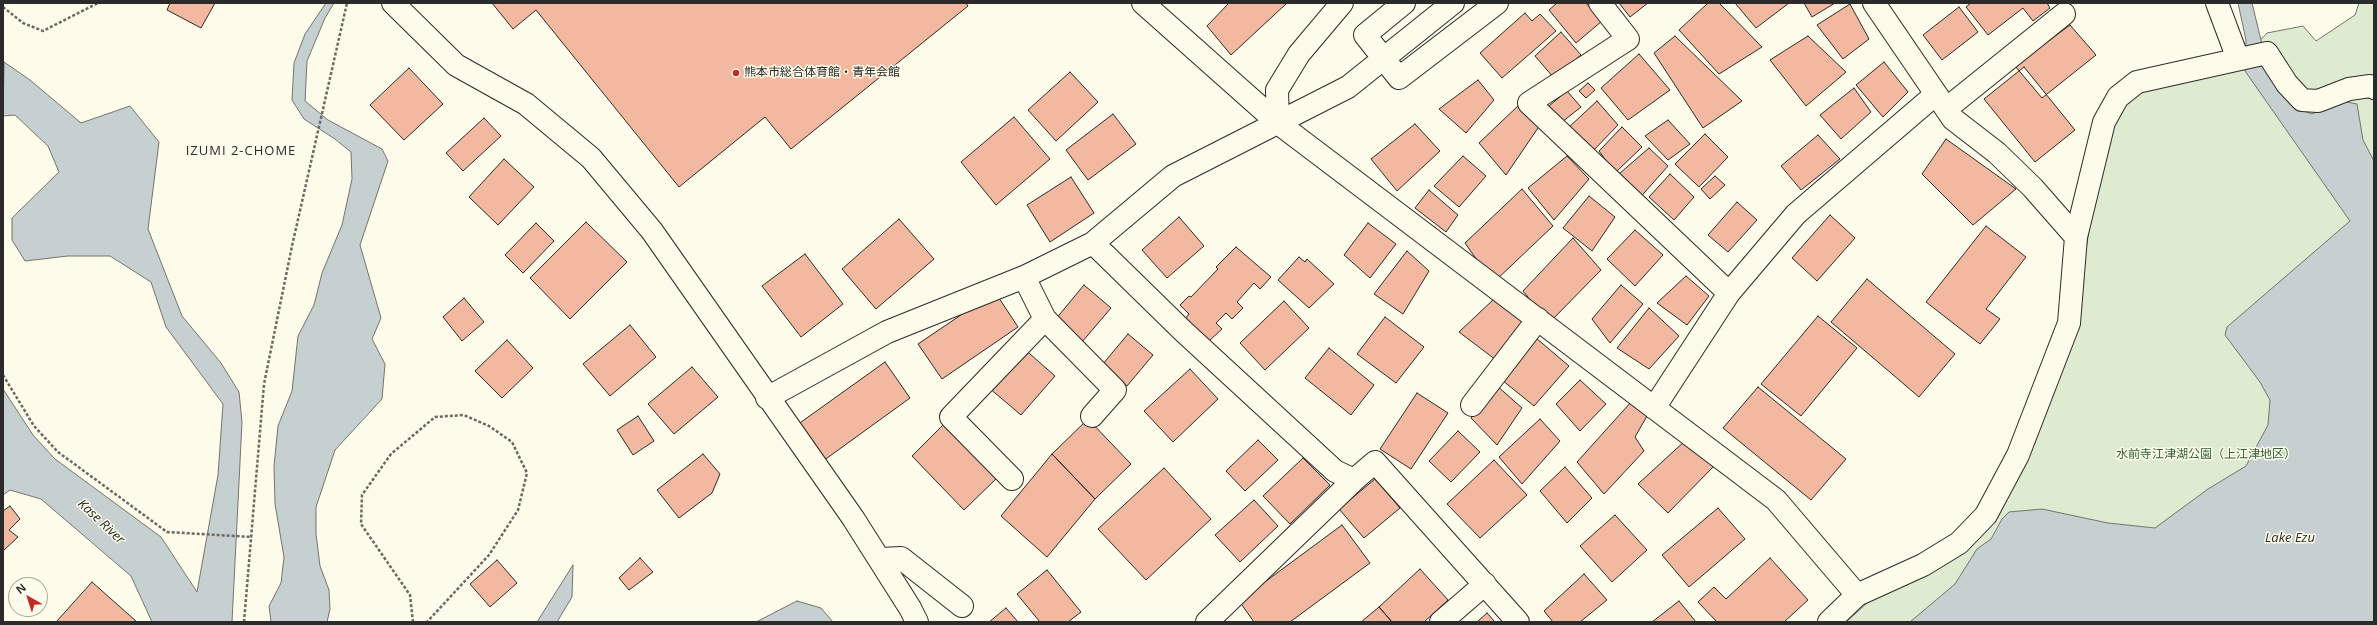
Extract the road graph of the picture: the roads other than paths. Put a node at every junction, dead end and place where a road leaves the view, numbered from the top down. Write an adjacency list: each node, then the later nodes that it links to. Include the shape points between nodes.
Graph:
1 (393, 3): 22 (street, via 456,65 526,104 591,158 652,231)
2 (1143, 3): 15 (street)
3 (1342, 3): 15 (street, via 1299,54 1277,90)
4 (1404, 3): 12 (street, via 1365,35)
5 (1453, 3): 12 (street)
6 (1497, 3): 12 (street, via 1399,78)
7 (1600, 3): 19 (street, via 1628,39 1529,103)
8 (1874, 3): 14 (street)
9 (2217, 3): 11 (street)
10 (2064, 14): 14 (street)
11 (2241, 58): 13 (street, via 2267,53 2287,84 2302,100 2318,102 2349,89 2370,86); 16 (street, via 2138,82 2118,97 2104,122)
12 (1384, 59): 15 (street, via 1348,87)
13 (2374, 88)
14 (1941, 101): 16 (street, via 1953,119 1996,153 2033,188); 19 (street, via 1796,214)
15 (1278, 123): 17 (street, via 1173,176); 21 (street)
16 (2076, 237): 30 (street, via 2069,323 2018,455 1986,515 1959,543 1923,565)
17 (1093, 243): 18 (street); 27 (street, via 1183,331 1335,471)
18 (1024, 277): 20 (street); 22 (street, via 887,332)
19 (1729, 293): 24 (street)
20 (1045, 319): 25 (street, via 1115,390); 26 (street, via 951,417)
21 (1538, 319): 23 (street); 24 (street)
22 (767, 398): 28 (street)
23 (1472, 405)
24 (1654, 408): 30 (street, via 1776,500)
25 (1092, 416)
26 (1012, 479)
27 (1354, 480): 29 (street, via 1375,462); 33 (street)
28 (880, 559): 31 (street, via 901,558); 32 (street)
29 (1484, 584): 34 (street); 35 (street)
30 (1857, 595): 36 (street)
31 (962, 606)
32 (917, 622)
33 (1207, 622)
34 (1441, 622)
35 (1518, 622)
36 (1829, 622)

